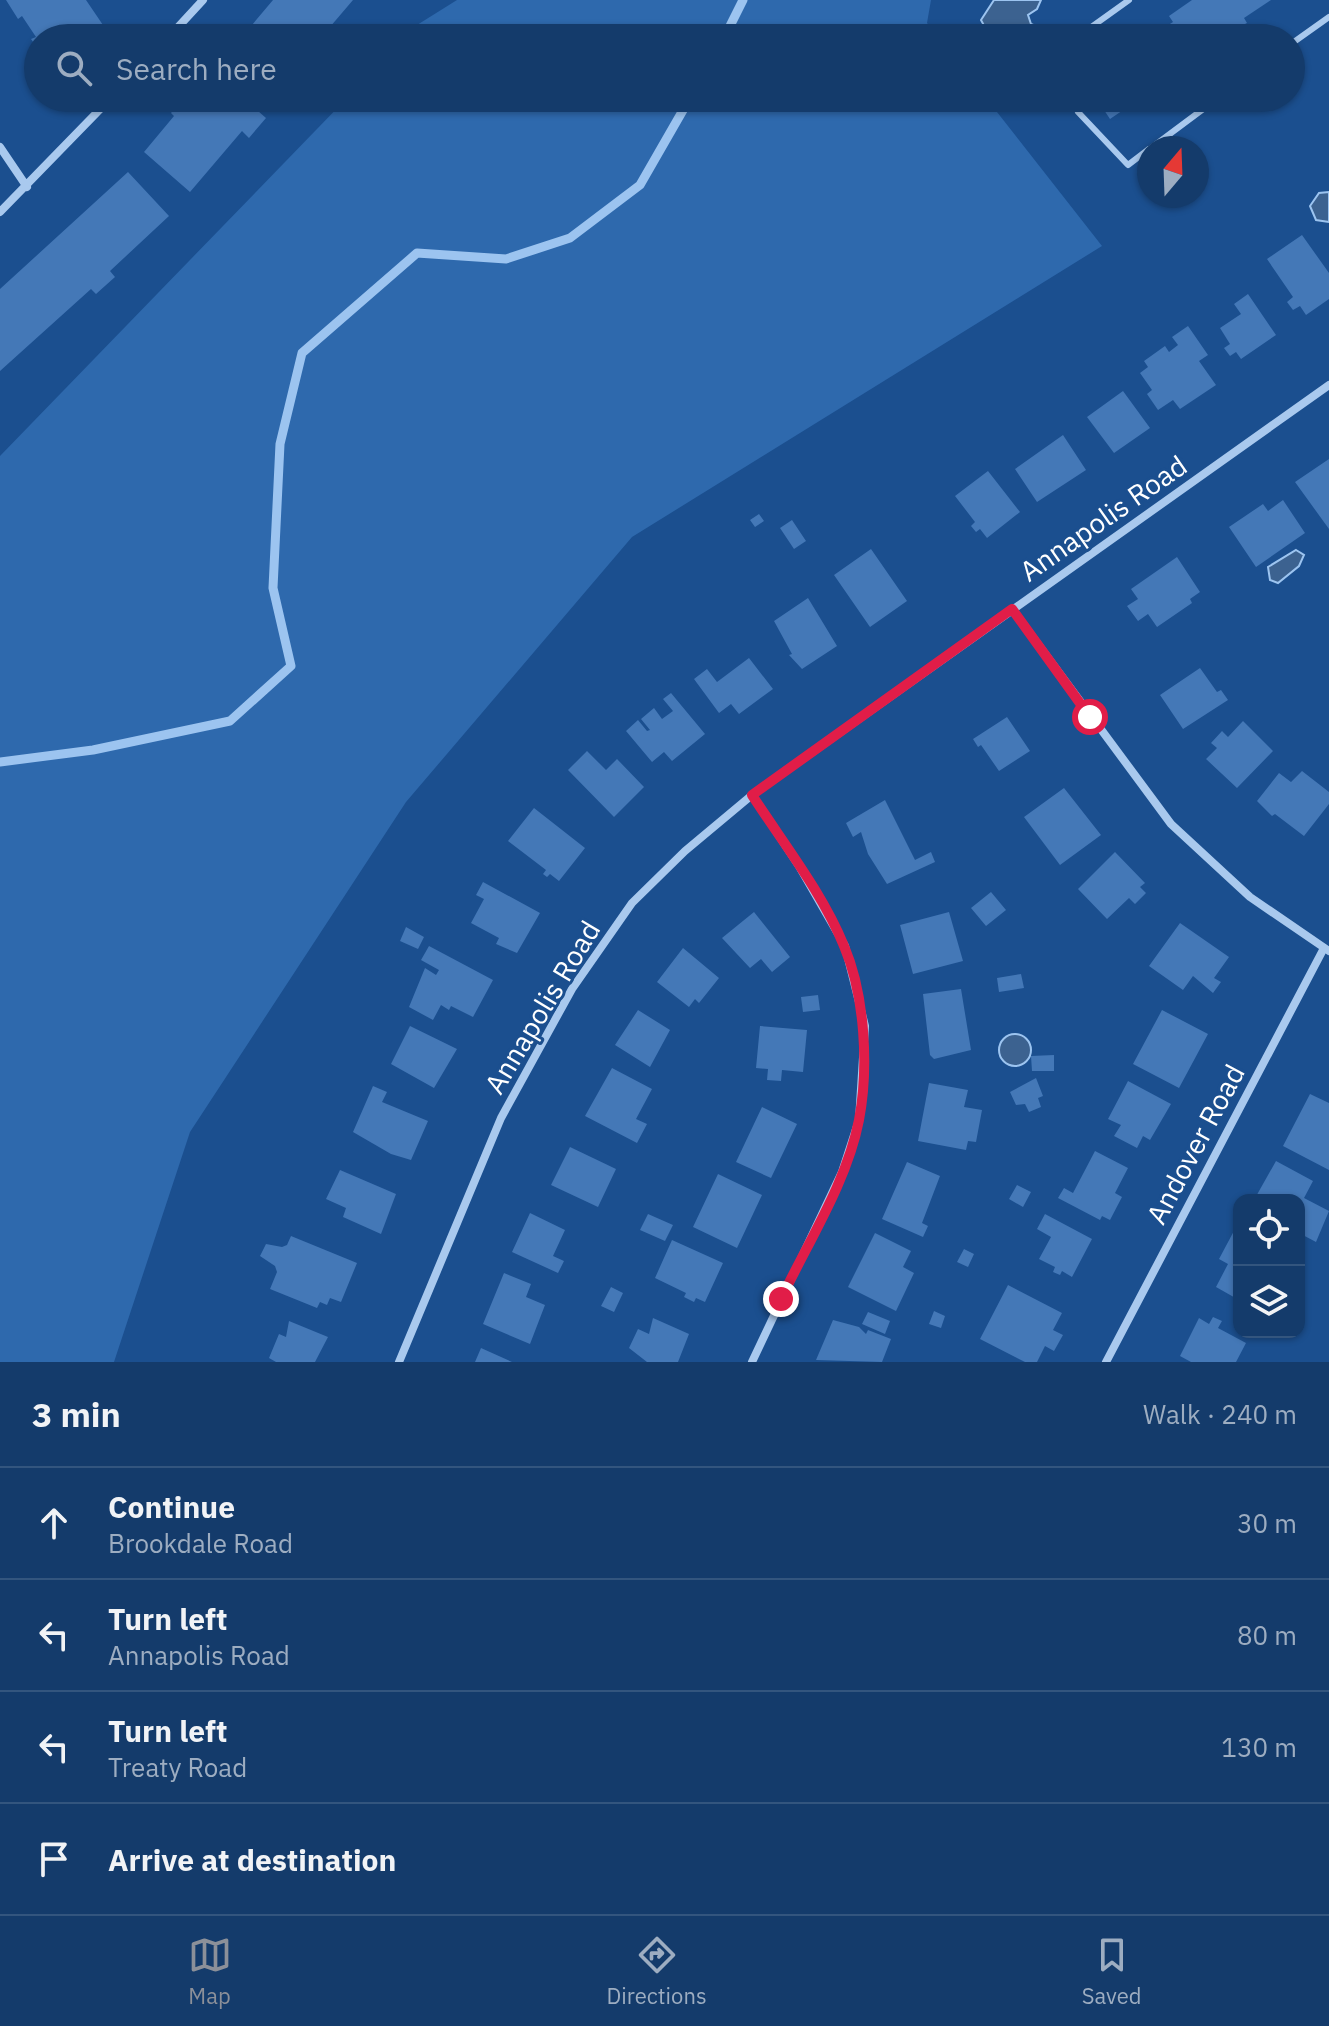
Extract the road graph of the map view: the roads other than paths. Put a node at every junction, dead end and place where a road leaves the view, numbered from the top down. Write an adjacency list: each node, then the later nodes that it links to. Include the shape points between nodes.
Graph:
1 (203, 0): 4 (street)
2 (1129, 0): 5 (lane)
3 (1329, 17): 6 (lane)
4 (181, 24)
5 (1096, 24)
6 (1305, 34)
7 (98, 112): 13 (street)
8 (1078, 112): 12 (lane, via 1128,165)
9 (1199, 112): 10 (lane)
10 (1167, 136)
11 (0, 147): 13 (street)
12 (1137, 158)
13 (27, 187): 14 (street)
14 (0, 212)
15 (1329, 385): 16 (street, Annapolis Road)
16 (1012, 609): 17 (street, Annapolis Road); 18 (street, via 1171,824 1250,897)
17 (752, 795): 19 (street, Annapolis Road, via 632,903 572,989 501,1118); 20 (street, via 845,946 865,1026 859,1120 842,1172)
18 (1327, 950): 21 (street, Andover Road)
19 (399, 1362)
20 (752, 1362)
21 (1106, 1362)

